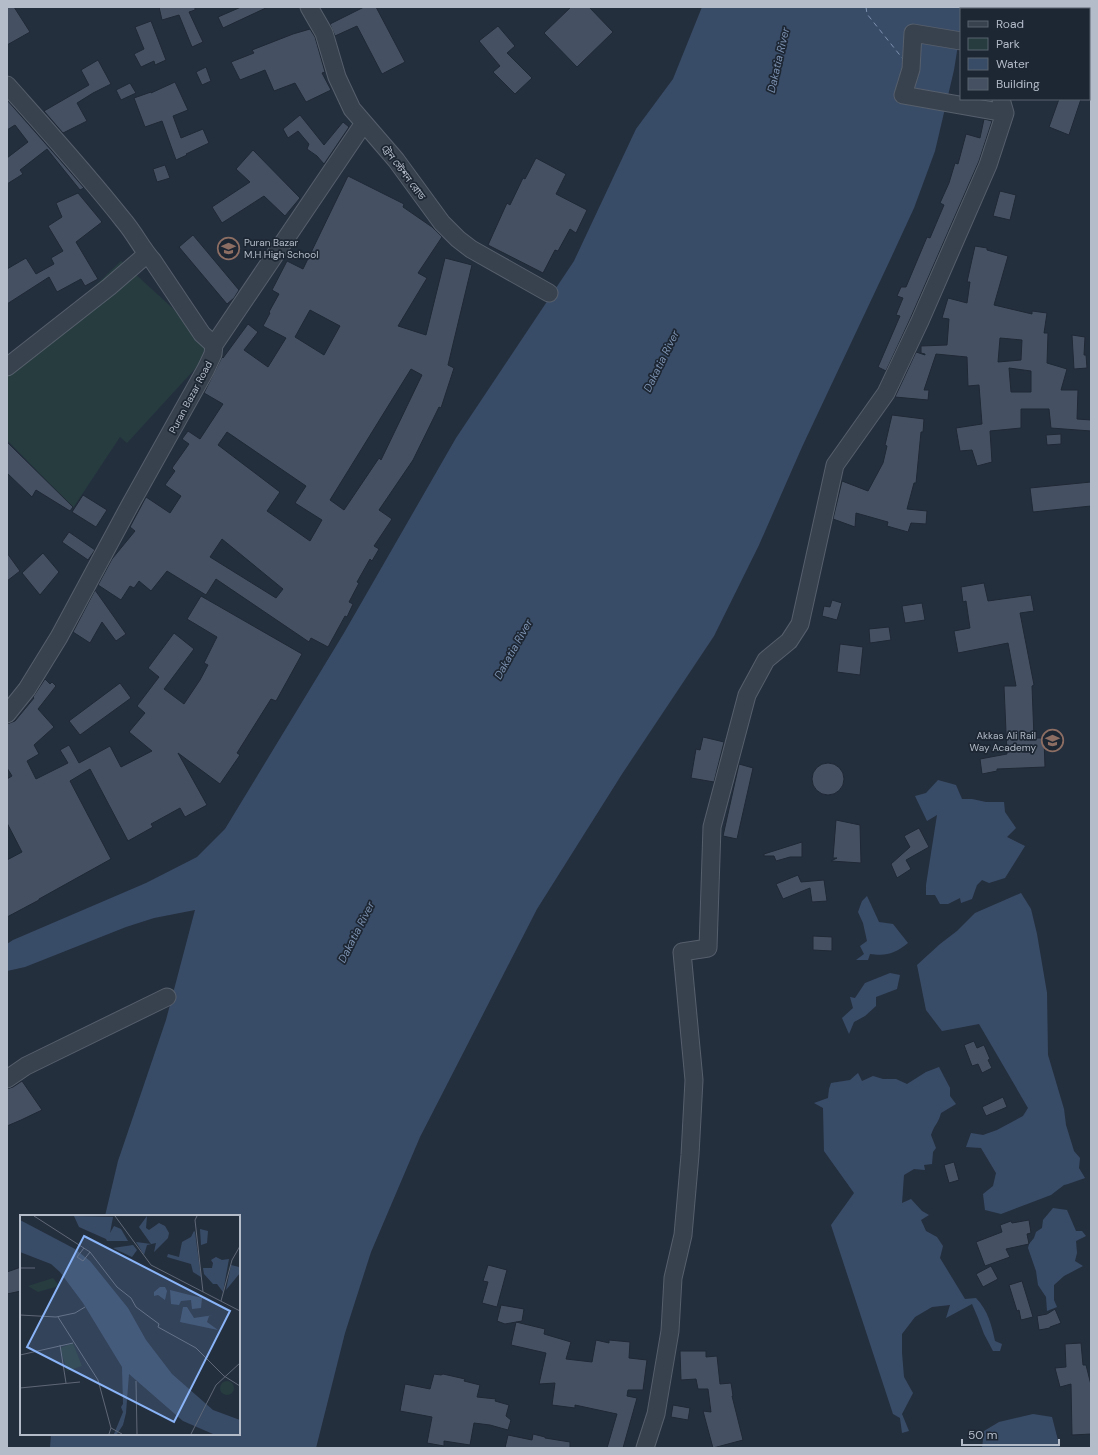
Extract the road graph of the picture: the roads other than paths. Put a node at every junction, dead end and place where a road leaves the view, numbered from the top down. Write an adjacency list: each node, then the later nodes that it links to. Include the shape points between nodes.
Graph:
1 (309, 7): 5 (street, ট্রেন স্টেশন রোড, via 324,33 337,77 352,109)
2 (960, 41): 4 (street, via 913,33 911,69 903,95)
3 (7, 85): 6 (street, via 125,222)
4 (1003, 106): 13 (street, via 988,165 920,321 886,393 835,465 800,624 789,641 766,660 745,702 712,827 708,948 682,952 694,1080 690,1155 683,1235 673,1278 670,1331 656,1414)
5 (364, 122): 7 (street, ট্রেন স্টেশন রোড, via 396,160 442,223 458,239 471,249); 8 (street, Puran Bazar Road)
6 (147, 254): 8 (street, via 202,334); 9 (street)
7 (549, 292)
8 (214, 345): 10 (street, Puran Bazar Road, via 206,369 59,637 28,689)
9 (7, 367)
10 (7, 714)
11 (167, 997): 12 (street, via 26,1066)
12 (7, 1079)
13 (646, 1448)

